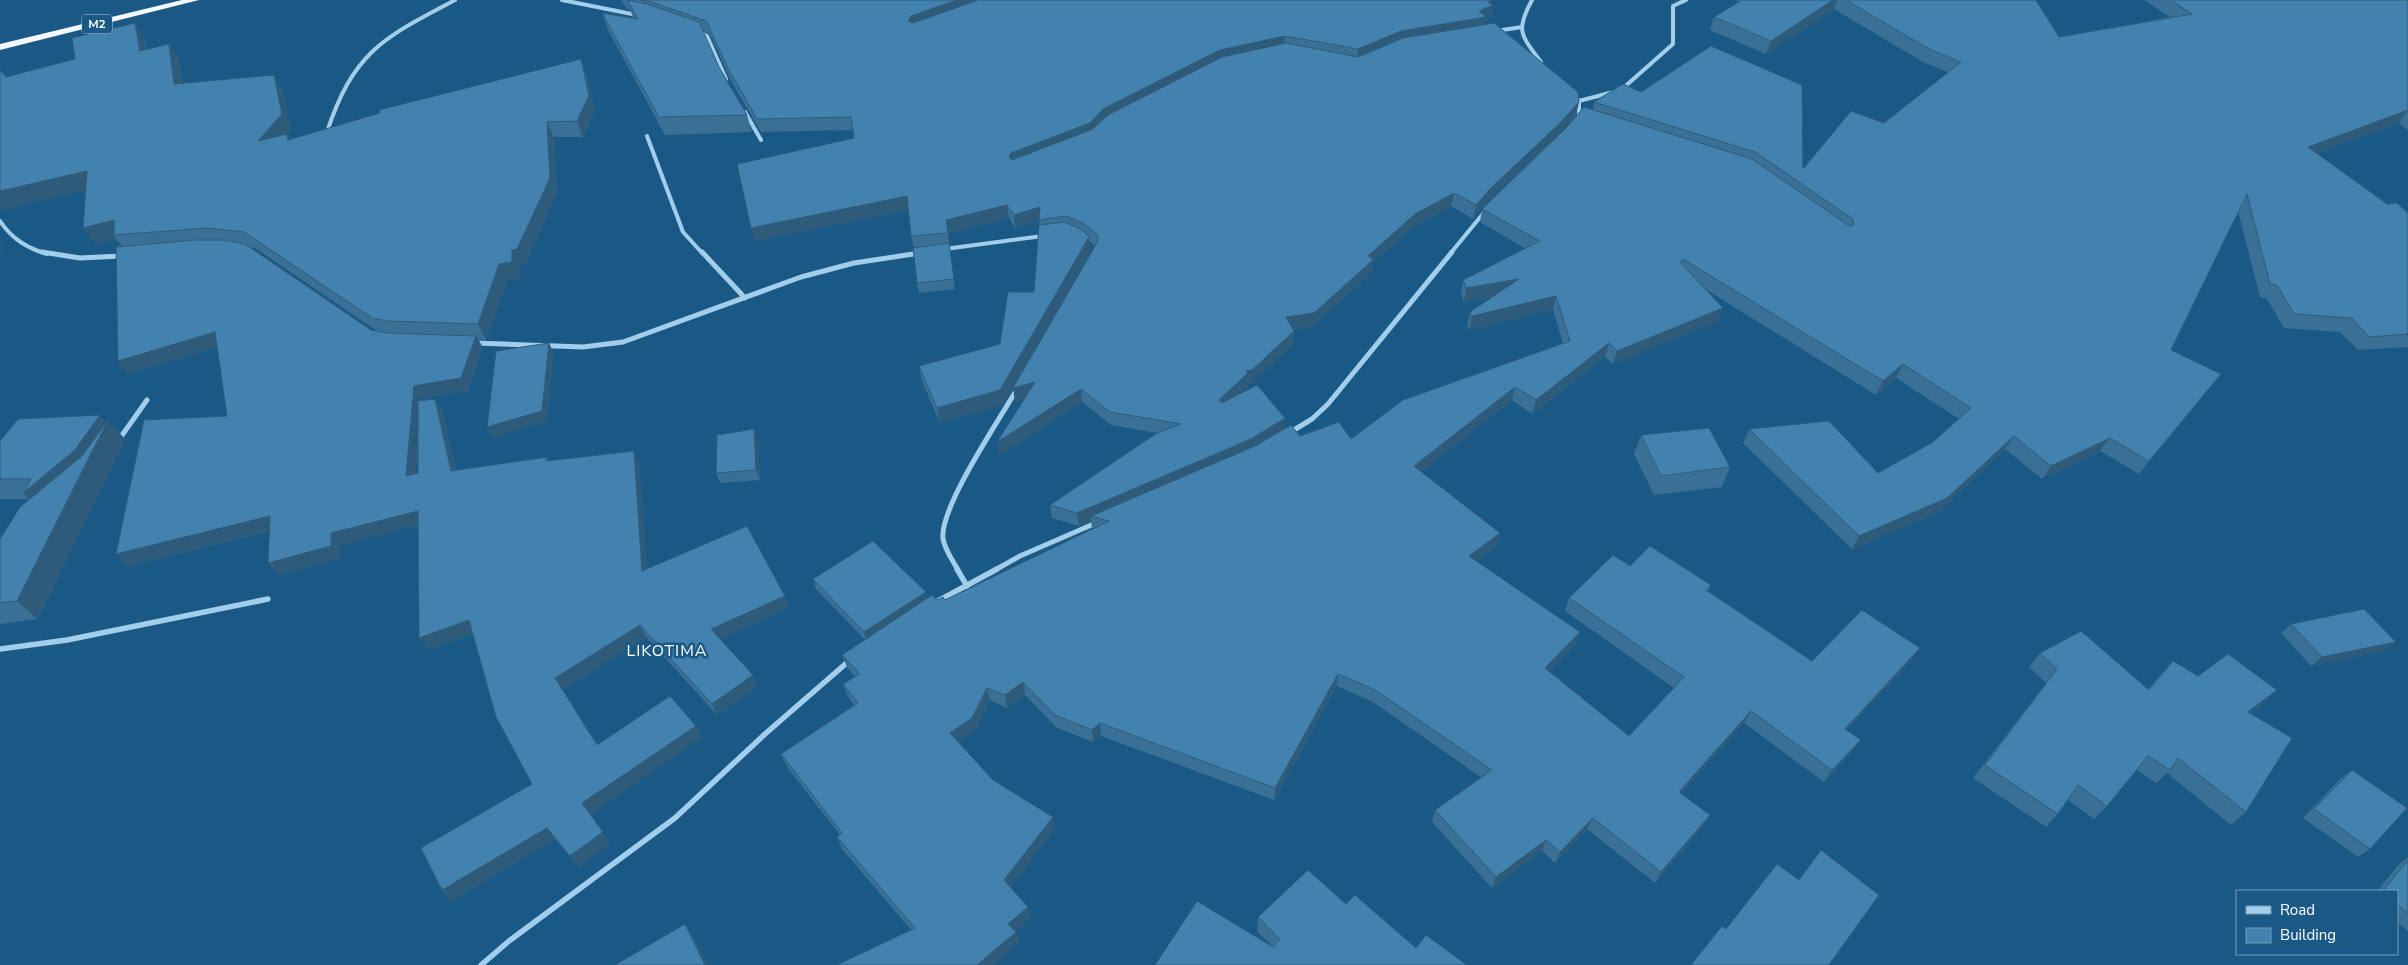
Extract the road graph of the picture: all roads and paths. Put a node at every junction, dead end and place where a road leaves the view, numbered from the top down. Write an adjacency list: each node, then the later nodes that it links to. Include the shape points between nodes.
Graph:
1 (194, 0): 10 (highway, M2)
2 (455, 0): 19 (street, via 385,40 360,63 337,100)
3 (562, 0): 6 (street)
4 (1532, 0): 7 (street, via 1521,20)
5 (1686, 0): 14 (street, via 1674,6 1673,44 1621,90)
6 (644, 16)
7 (1522, 27): 9 (street); 11 (street, via 1523,38)
8 (694, 30): 12 (street, via 708,36)
9 (1494, 31)
10 (0, 47)
11 (1546, 67)
12 (728, 83)
13 (1573, 94): 14 (street)
14 (1579, 100): 16 (street)
15 (742, 108): 21 (street)
16 (1580, 116): 17 (street); 18 (street)
17 (1590, 119)
18 (1576, 122)
19 (327, 132)
20 (647, 136): 28 (street, via 683,232)
21 (761, 140)
22 (1492, 203): 32 (street, via 1328,404 1312,419)
23 (0, 221): 27 (street, via 14,239 42,254 86,258)
24 (1046, 235): 25 (street)
25 (940, 250)
26 (931, 251): 28 (street, via 854,263 801,277)
27 (124, 256)
28 (746, 298): 29 (street, via 623,342 583,347)
29 (465, 343)
30 (1022, 380): 35 (street, via 944,522 942,538)
31 (147, 400): 33 (street)
32 (1286, 435)
33 (113, 448)
34 (1101, 522): 35 (street, via 1020,556)
35 (967, 586): 37 (street)
36 (268, 599): 38 (street, via 67,640)
37 (933, 604)
38 (0, 649)
39 (854, 656): 40 (street, via 675,818)
40 (481, 965)

